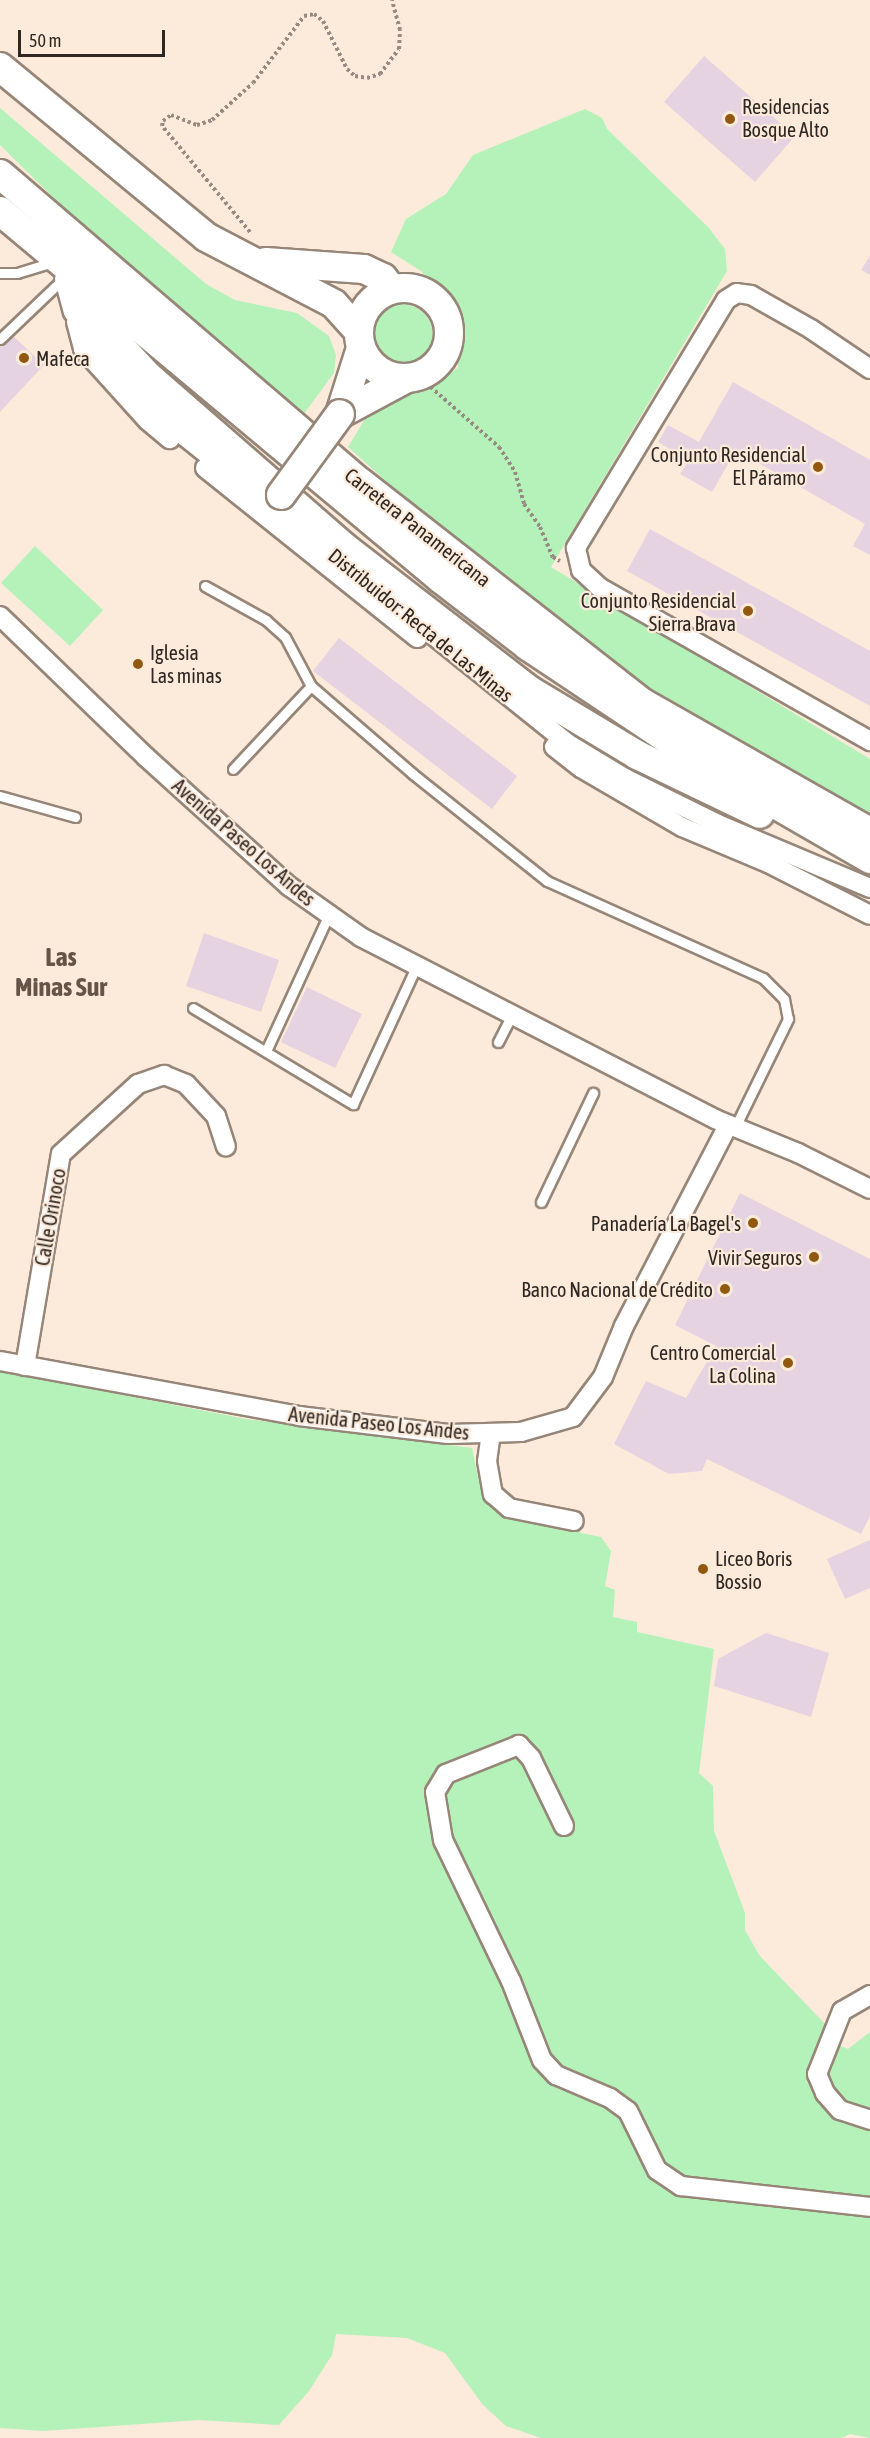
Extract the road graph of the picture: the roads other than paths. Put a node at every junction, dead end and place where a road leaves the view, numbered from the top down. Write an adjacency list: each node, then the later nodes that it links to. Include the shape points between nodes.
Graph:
1 (0, 67): 6 (main road, via 198,231)
2 (0, 167): 5 (main road)
3 (0, 174): 5 (main road, Carretera Panamericana)
4 (0, 211): 7 (main road, Carretera Panamericana)
5 (60, 222): 24 (main road, Carretera Panamericana, via 361,483 643,702)
6 (247, 247): 9 (main road, via 364,269 383,278); 12 (main road, via 344,312)
7 (61, 269): 8 (lane); 10 (street, Distribuidor: Recta de Las Minas); 11 (lane); 16 (main road, via 104,328 148,376); 25 (main road, Carretera Panamericana, via 528,646 664,738)
8 (0, 273)
9 (392, 289): 12 (main road, via 368,304); 14 (main road, via 419,290 441,307 448,320 450,334 444,354 431,370)
10 (73, 312): 27 (street, Distribuidor: Recta de Las Minas, via 128,383 174,428 567,743 625,778 718,824); 29 (street, via 84,349 147,420 581,768 682,826)
11 (0, 339)
12 (359, 339): 14 (main road, via 378,370); 15 (main road)
13 (870, 369): 20 (street, via 751,295 737,293 726,300 576,548 581,570 598,587)
14 (412, 378): 15 (main road)
15 (340, 414): 16 (main road, bridge)
16 (281, 495): 25 (main road, via 529,690 638,755 742,807)
17 (205, 586): 19 (lane, via 266,620 285,637)
18 (0, 616): 28 (street, Avenida Paseo Los Andes, via 164,773 289,886)
19 (311, 686): 21 (lane); 36 (lane, via 547,881 764,978 784,999 788,1019)
20 (870, 741)
21 (233, 769)
22 (0, 796): 23 (lane)
23 (75, 817)
24 (870, 832)
25 (838, 842): 26 (main road, Carretera Panamericana)
26 (870, 859)
27 (870, 888)
28 (329, 914): 30 (street, Avenida Paseo Los Andes, via 361,937); 34 (lane)
29 (870, 915)
30 (417, 965): 32 (street, Avenida Paseo Los Andes); 34 (lane, via 353,1104)
31 (193, 1008): 34 (lane)
32 (513, 1013): 33 (lane); 36 (street, Avenida Paseo Los Andes)
33 (498, 1042)
34 (266, 1051)
35 (593, 1093): 39 (lane)
36 (726, 1124): 38 (street); 42 (street, Avenida Paseo Los Andes, via 624,1326 603,1377 573,1417 521,1432)
37 (226, 1146): 41 (street, Calle Orinoco, via 216,1116 186,1084 164,1076 138,1084 61,1154)
38 (870, 1190)
39 (541, 1202)
40 (0, 1361): 41 (street, Avenida Paseo Los Andes)
41 (25, 1366): 42 (street, Avenida Paseo Los Andes, via 298,1416 448,1434)
42 (491, 1433): 43 (street, via 487,1461 493,1494 509,1508)
43 (574, 1521)
44 (564, 1826): 47 (street, via 531,1758 519,1745 446,1774 435,1792 443,1840 511,1982 542,2060 556,2075 628,2110 657,2170 681,2186)
45 (870, 1995): 46 (street, via 842,2011 817,2074 825,2093 840,2110)
46 (870, 2120)
47 (870, 2207)

